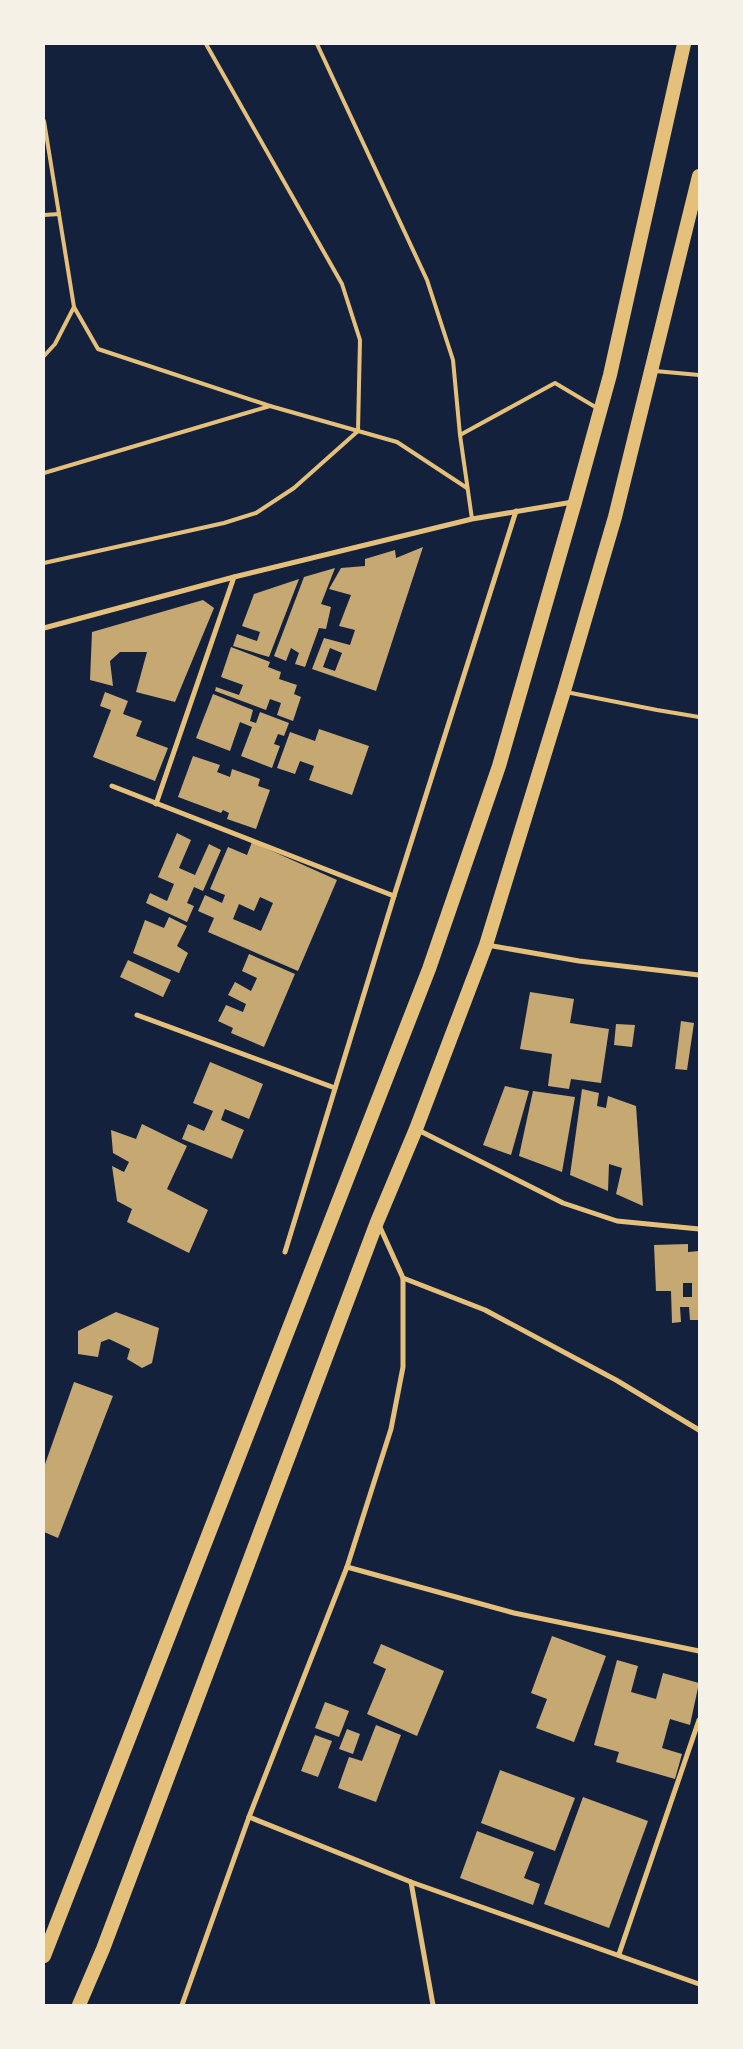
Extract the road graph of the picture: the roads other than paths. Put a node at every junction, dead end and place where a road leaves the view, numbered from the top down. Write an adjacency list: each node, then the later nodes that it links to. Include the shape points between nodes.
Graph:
1 (206, 44): 14 (lane, via 342,284 360,340)
2 (317, 44): 15 (lane, via 427,280 453,360)
3 (684, 44): 13 (highway)
4 (44, 121): 6 (lane)
5 (699, 176): 10 (highway)
6 (59, 214): 7 (lane); 8 (lane)
7 (44, 215)
8 (74, 307): 9 (lane, via 55,344); 12 (lane, via 98,349)
9 (44, 356)
10 (650, 370): 11 (lane); 24 (highway, via 615,517)
11 (699, 375)
12 (270, 406): 14 (lane); 16 (lane)
13 (600, 410): 15 (lane, via 555,383); 18 (highway)
14 (358, 431): 17 (lane, via 397,442); 21 (lane, via 294,488 256,513)
15 (460, 435): 17 (lane)
16 (44, 473)
17 (467, 488): 20 (lane)
18 (575, 502): 19 (street); 45 (highway, via 499,766 429,969)
19 (516, 512): 20 (street); 28 (street)
20 (472, 519): 22 (street)
21 (44, 563)
22 (234, 577): 23 (street); 27 (street)
23 (44, 628)
24 (564, 691): 25 (lane); 29 (highway)
25 (699, 717)
26 (112, 786): 27 (street)
27 (156, 804): 28 (street)
28 (394, 896): 32 (street)
29 (486, 945): 30 (street, via 579,961); 33 (highway)
30 (699, 974)
31 (136, 1015): 32 (street)
32 (335, 1088): 36 (street)
33 (416, 1129): 34 (highway); 35 (street, via 563,1203 616,1221)
34 (377, 1222): 37 (street); 47 (highway, via 103,1949)
35 (699, 1229)
36 (284, 1252)
37 (403, 1278): 38 (street, via 486,1310 616,1380); 39 (street, via 403,1367 391,1429)
38 (699, 1430)
39 (347, 1567): 40 (street, via 514,1614); 42 (street)
40 (699, 1651)
41 (699, 1720): 44 (street)
42 (249, 1817): 43 (street); 48 (street)
43 (411, 1882): 44 (street); 49 (street)
44 (619, 1954): 46 (street)
45 (44, 1956)
46 (699, 1984)
47 (79, 2005)
48 (182, 2005)
49 (434, 2005)

